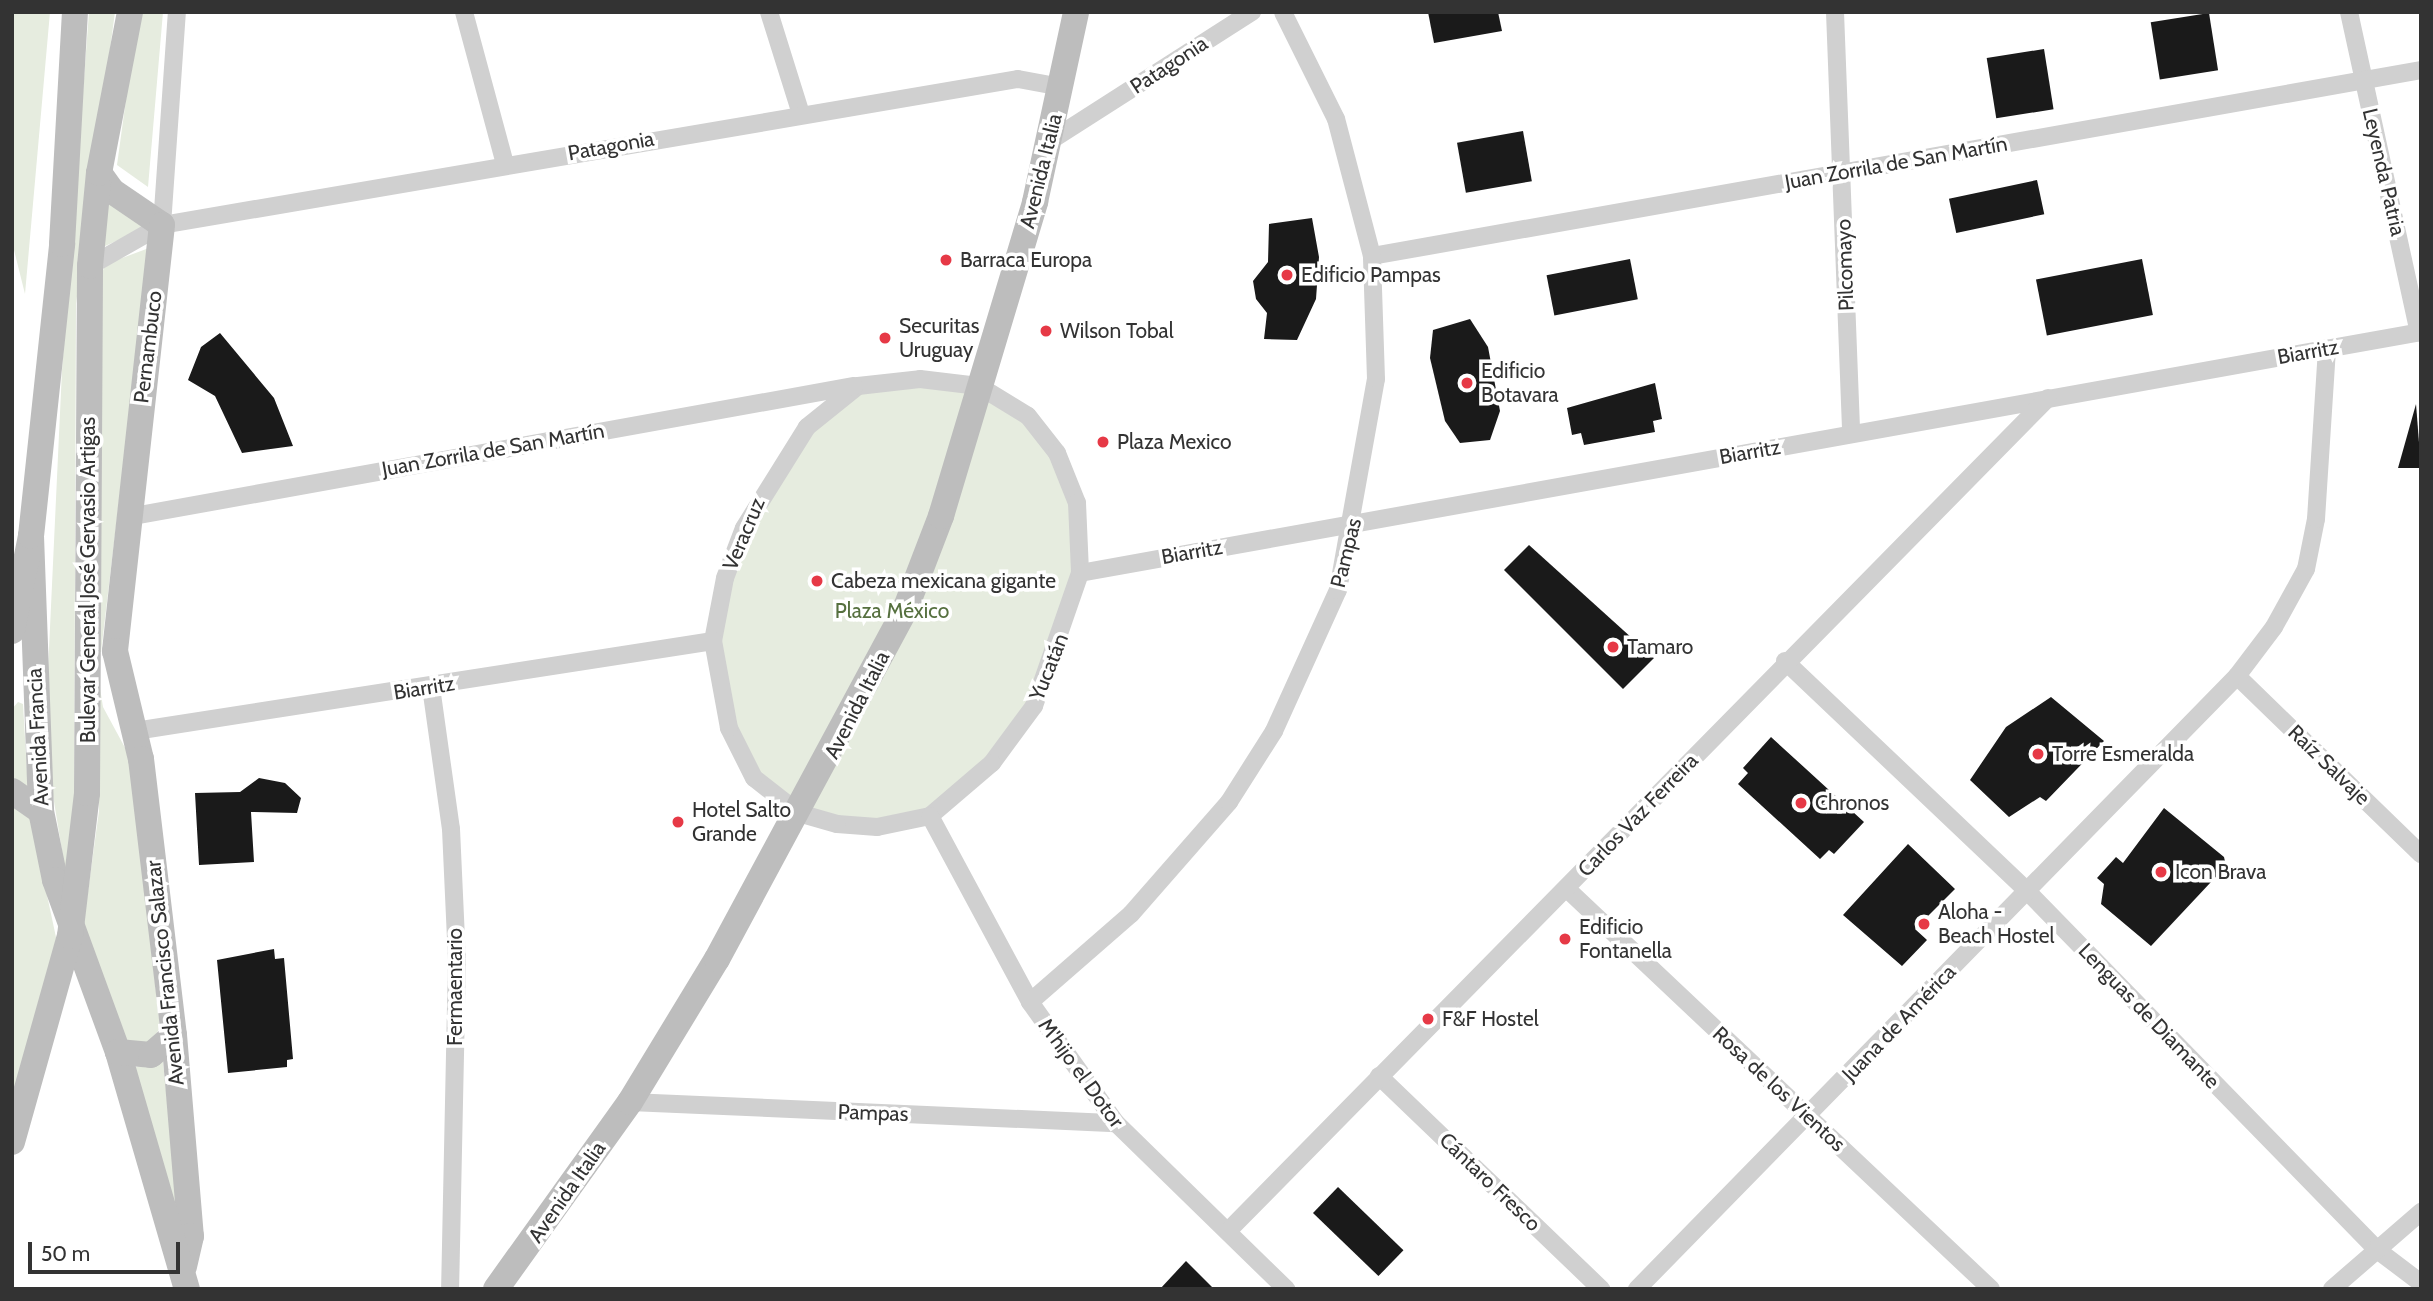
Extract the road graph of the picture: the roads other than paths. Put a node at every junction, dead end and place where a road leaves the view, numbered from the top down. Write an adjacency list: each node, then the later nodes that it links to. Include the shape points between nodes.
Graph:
1 (75, 12): 30 (street, Bulevar General José Gervasio Artigas, via 62,244)
2 (130, 12): 17 (street, Bulevar General José Gervasio Artigas)
3 (177, 12): 19 (street, Pernambuco)
4 (464, 12): 16 (street)
5 (769, 12): 14 (street)
6 (1076, 12): 13 (street, Avenida Italia)
7 (1252, 12): 15 (street, Patagonia)
8 (1283, 12): 20 (street, Pampas, via 1336,119)
9 (1836, 12): 18 (street, Pilcomayo)
10 (2349, 12): 12 (street, Leyenda Patria)
11 (2421, 71): 12 (street, Juan Zorrila de San Martín)
12 (2363, 81): 18 (street, Juan Zorrila de San Martín); 22 (street, Leyenda Patria)
13 (1062, 87): 14 (street, Patagonia, via 1018,79); 15 (street, Avenida Italia)
14 (801, 114): 16 (street, Patagonia)
15 (1050, 141): 25 (street, Avenida Italia)
16 (505, 164): 19 (street, Patagonia)
17 (99, 173): 19 (street, via 112,191); 21 (street, Bulevar General José Gervasio Artigas)
18 (1842, 173): 20 (street, Juan Zorrila de San Martín); 27 (street, Pilcomayo)
19 (162, 225): 21 (street, Patagonia); 28 (street, Pernambuco)
20 (1372, 256): 29 (street, Pampas, via 1376,379)
21 (90, 266): 46 (street, Bulevar General José Gervasio Artigas, via 88,793)
22 (2420, 332): 23 (street, Biarritz)
23 (2327, 348): 26 (street, Biarritz); 35 (street, Juana de América, via 2323,461 2306,569 2292,599)
24 (858, 386): 25 (street, via 920,379); 28 (street, Juan Zorrila de San Martín); 33 (street, Veracruz, via 807,426 765,485 724,578)
25 (979, 386): 31 (street, Yucatán, via 1028,416 1057,453 1077,503); 41 (street, Avenida Italia, via 905,610)
26 (2048, 398): 27 (street, Biarritz); 34 (street, Carlos Vaz Ferreira)
27 (1851, 434): 29 (street, Biarritz)
28 (128, 517): 36 (street, Pernambuco)
29 (1355, 522): 31 (street, Biarritz); 47 (street, Pampas, via 1338,590 1308,661 1229,802 1140,905)
30 (31, 536): 32 (street, Bulevar General José Gervasio Artigas); 40 (street, Avenida Francia)
31 (1080, 573): 42 (street, Yucatán, via 1034,706 992,763)
32 (12, 631)
33 (713, 641): 37 (street, Biarritz); 41 (street, Veracruz, via 729,728 754,778)
34 (1786, 661): 44 (street, Carlos Vaz Ferreira); 45 (street, Lenguas de Diamante)
35 (2237, 677): 43 (street, Raíz Salvaje); 45 (street, Juana de América)
36 (118, 682): 38 (street, Avenida Francisco Salazar)
37 (431, 687): 38 (street, Biarritz); 60 (street, Fermaentario, via 451,829 457,958)
38 (135, 731): 48 (street, Avenida Francisco Salazar)
39 (12, 791): 40 (street)
40 (41, 811): 46 (street, Avenida Francia)
41 (799, 813): 42 (street, via 877,827); 51 (street, Avenida Italia)
42 (930, 817): 47 (street, M'hijo el Dotor)
43 (2421, 855)
44 (1567, 889): 50 (street, Carlos Vaz Ferreira); 52 (street, Rosa de los Vientos)
45 (2026, 891): 52 (street, Juana de América); 57 (street, Lenguas de Diamante)
46 (71, 936): 49 (street, Avenida Francisco Salazar); 54 (street, Bulevar General José Gervasio Artigas)
47 (1030, 1002): 53 (street, M'hijo el Dotor)
48 (174, 1035): 49 (street, via 151,1055); 58 (street, Avenida Francisco Salazar, via 191,1237)
49 (118, 1052): 58 (street, Avenida Francisco Salazar)
50 (1380, 1076): 56 (street, Carlos Vaz Ferreira); 63 (street, Cántaro Fresco)
51 (630, 1102): 53 (street, Pampas); 61 (street, Avenida Italia)
52 (1809, 1116): 64 (street, Juana de América); 65 (street, Rosa de los Vientos)
53 (1116, 1123): 56 (street, M'hijo el Dotor)
54 (12, 1142)
55 (2421, 1212): 57 (street)
56 (1228, 1231): 62 (street, M'hijo el Dotor)
57 (2376, 1249): 59 (street, Lenguas de Diamante); 66 (street)
58 (185, 1278)
59 (2421, 1283)
60 (450, 1289)
61 (496, 1289)
62 (1286, 1289)
63 (1601, 1289)
64 (1637, 1289)
65 (1991, 1289)
66 (2332, 1289)

